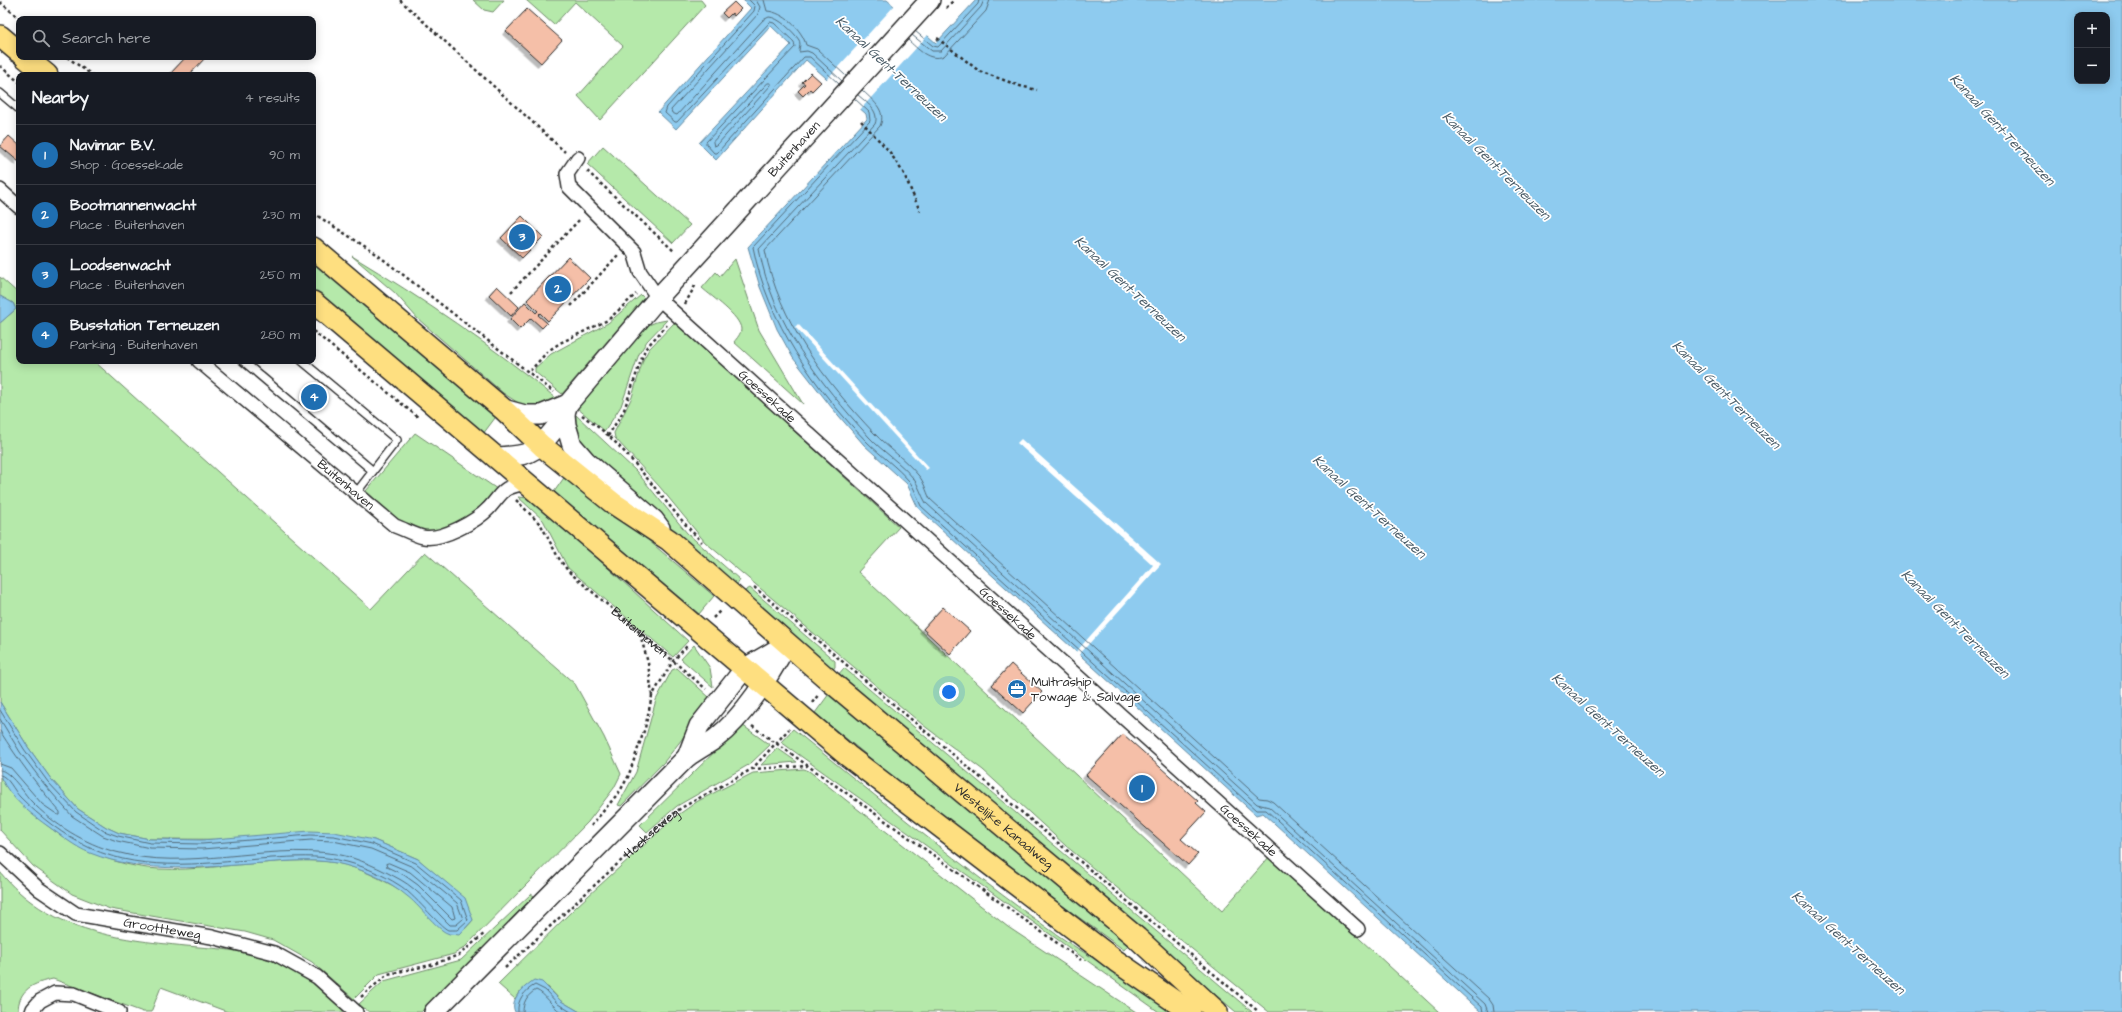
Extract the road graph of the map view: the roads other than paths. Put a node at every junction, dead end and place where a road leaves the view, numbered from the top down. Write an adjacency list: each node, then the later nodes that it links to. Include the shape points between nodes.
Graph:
1 (930, 0): 12 (main road, Buitenhaven)
2 (0, 36): 3 (main road)
3 (16, 49)
4 (28, 60): 5 (main road)
5 (42, 72)
6 (0, 94): 7 (lane)
7 (16, 107)
8 (577, 160): 12 (street, via 567,174 569,187 634,252 640,272)
9 (0, 190): 10 (street)
10 (16, 205)
11 (316, 251): 17 (main road, Buitenhaven)
12 (658, 298): 18 (main road, Buitenhaven); 30 (street, Goessekade)
13 (316, 305): 20 (main road)
14 (203, 364): 23 (street, Buitenhaven)
15 (247, 364): 21 (lane)
16 (306, 364): 21 (lane, via 397,440)
17 (503, 409): 18 (main road, Buitenhaven, via 525,415 542,415); 19 (main road, Buitenhaven)
18 (567, 409): 19 (main road, Buitenhaven); 24 (main road, Buitenhaven, via 566,425 572,445 586,461 654,520)
19 (542, 446): 20 (main road, Buitenhaven, via 522,456); 24 (main road, Buitenhaven, via 613,503)
20 (496, 456): 22 (main road)
21 (373, 471): 23 (lane)
22 (527, 483): 23 (street, Buitenhaven, via 504,489 488,510 469,525 447,533 424,537 395,526); 26 (main road)
23 (356, 493)
24 (669, 540): 25 (main road, Buitenhaven)
25 (787, 644): 26 (main road, Hoekseweg); 27 (main road, Hoekseweg); 36 (main road, Westelijke Kanaalweg, via 1137,938)
26 (745, 668): 27 (main road); 28 (main road, Hoekseweg, via 699,726)
27 (763, 685): 28 (main road, Hoekseweg, via 716,738); 35 (main road, via 848,756 1116,961)
28 (686, 757): 34 (main road, Hoekseweg)
29 (0, 853): 31 (street, Groottteweg, via 39,890 76,914 212,938 274,953 317,977)
30 (1358, 929)
31 (354, 1009)
32 (32, 1012): 33 (street, via 40,1001 55,993 74,994)
33 (119, 1012)
34 (434, 1012)
35 (1190, 1012)
36 (1217, 1012)

